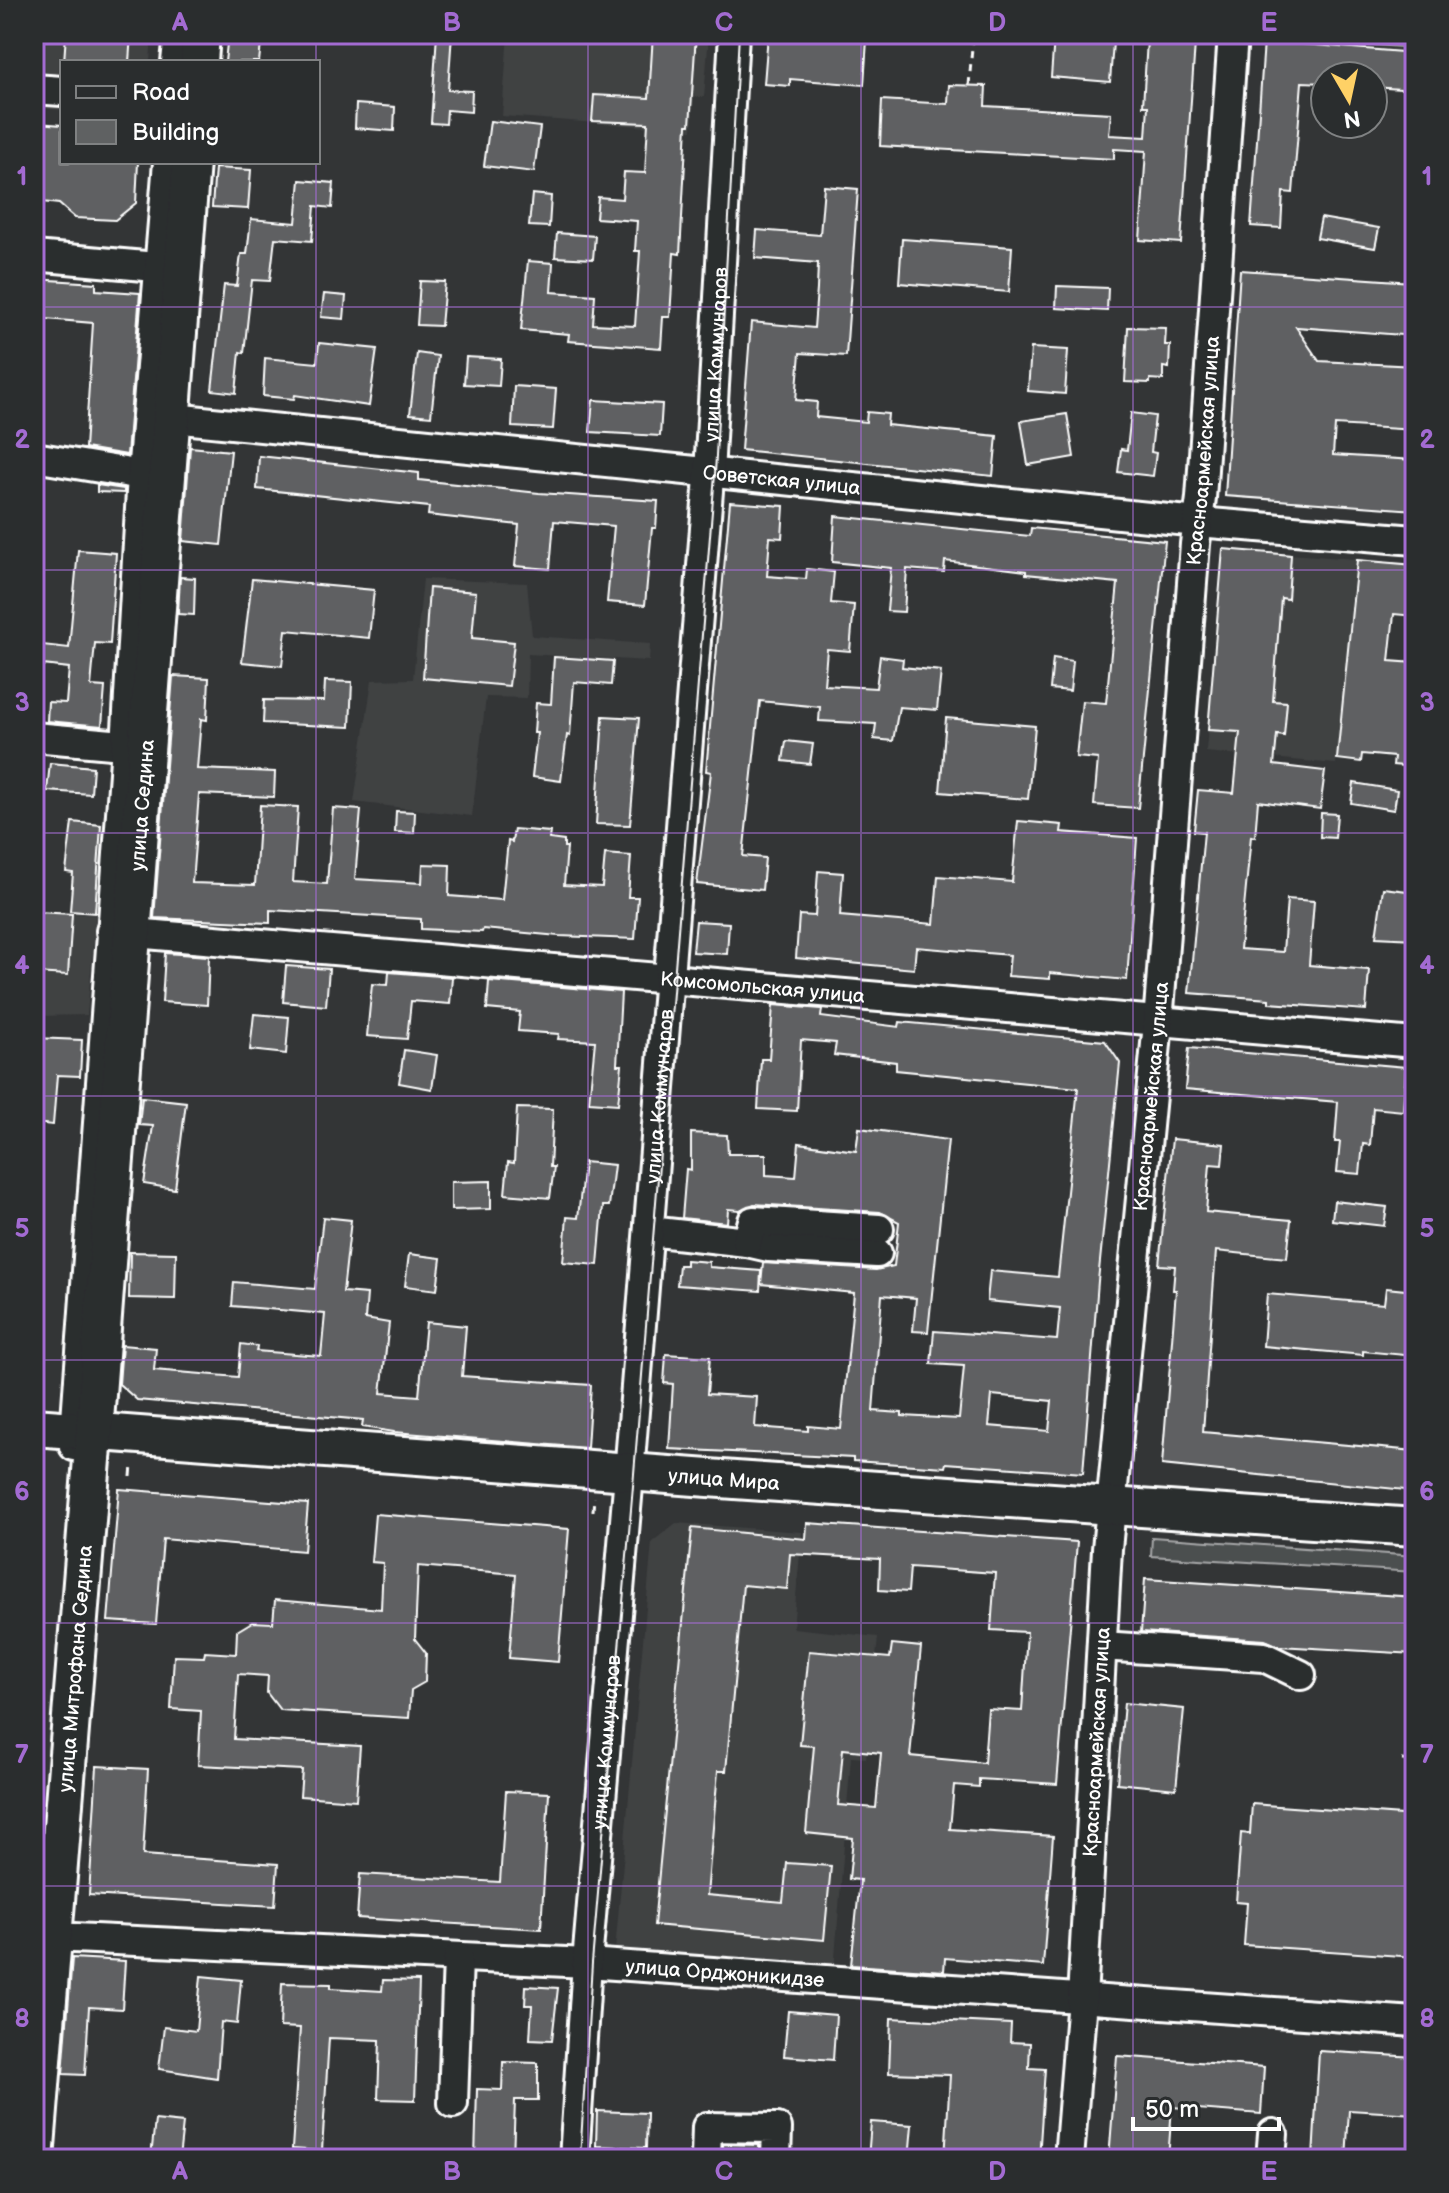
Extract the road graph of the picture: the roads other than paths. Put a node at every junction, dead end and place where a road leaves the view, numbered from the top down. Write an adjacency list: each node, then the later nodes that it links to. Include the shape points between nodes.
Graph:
1 (179, 34): 5 (street)
2 (201, 34): 6 (main road)
3 (734, 34): 15 (street, улица Коммунаров)
4 (1233, 34): 17 (street, Красноармейская улица)
5 (176, 60)
6 (199, 60)
7 (34, 89): 8 (street)
8 (60, 91)
9 (168, 164): 12 (street, улица Седина)
10 (191, 164): 12 (main road, улица Седина)
11 (34, 256): 12 (street)
12 (171, 268): 13 (main road, улица Седина)
13 (160, 416): 15 (street, Советская улица); 16 (street, улица Седина); 20 (main road, улица Седина)
14 (34, 457): 16 (street)
15 (709, 474): 17 (street, Советская улица); 22 (street, улица Коммунаров)
16 (142, 475): 20 (street, улица Седина)
17 (1198, 522): 18 (street, Советская улица); 23 (street, Красноармейская улица)
18 (1415, 540)
19 (34, 737): 20 (street)
20 (136, 746): 21 (main road, улица Седина)
21 (121, 932): 22 (street, Комсомольская улица); 28 (main road, улица Седина)
22 (669, 978): 23 (street, Комсомольская улица); 25 (street, улица Коммунаров)
23 (1158, 1023): 24 (street, Комсомольская улица); 31 (street, Красноармейская улица)
24 (1415, 1043)
25 (649, 1231): 26 (street, via 769,1247); 30 (street, улица Коммунаров)
26 (878, 1241)
27 (34, 1427): 28 (main road, улица Мира)
28 (84, 1438): 29 (street, улица Мира); 30 (main road, улица Мира); 36 (main road, улица Митрофана Седина)
29 (34, 1443)
30 (629, 1479): 31 (main road, улица Мира); 38 (street, улица Коммунаров)
31 (1111, 1513): 32 (main road, улица Мира); 33 (street, улица Мира); 34 (street, Красноармейская улица)
32 (1415, 1527)
33 (1415, 1540)
34 (1102, 1646): 35 (street, via 1264,1657); 39 (street, Красноармейская улица)
35 (1301, 1675)
36 (44, 1938): 37 (street, улица Орджоникидзе); 42 (main road)
37 (458, 1958): 38 (street, улица Орджоникидзе); 41 (street)
38 (587, 1963): 39 (street, улица Орджоникидзе); 43 (street, улица Коммунаров)
39 (1082, 1999): 40 (street, улица Орджоникидзе); 46 (street, Красноармейская улица)
40 (1415, 2022)
41 (453, 2103)
42 (35, 2159)
43 (574, 2159)
44 (706, 2159): 45 (street, via 707,2127 777,2128)
45 (776, 2159)
46 (1069, 2159)

